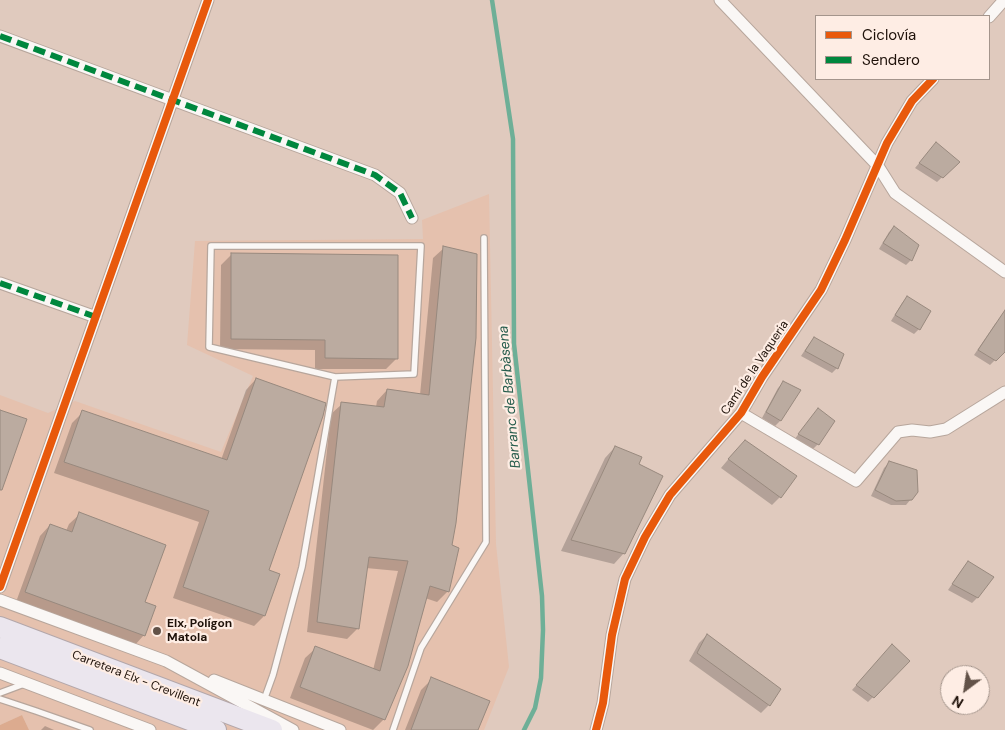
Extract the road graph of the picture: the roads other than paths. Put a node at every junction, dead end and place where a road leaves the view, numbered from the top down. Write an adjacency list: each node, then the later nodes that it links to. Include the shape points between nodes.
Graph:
1 (208, 0): 7 (street)
2 (720, 0): 8 (street)
3 (1004, 0): 4 (street)
4 (990, 16)
5 (0, 36): 7 (street)
6 (932, 80): 8 (street, Camí de la Vaqueria, via 912,101 887,143)
7 (172, 99): 9 (street, via 375,175 400,193); 13 (street)
8 (878, 166): 11 (street, via 895,192); 16 (street, Camí de la Vaqueria, via 821,290 762,376)
9 (412, 218)
10 (484, 238): 34 (lane, via 486,542 421,648)
11 (1005, 272)
12 (0, 283): 13 (street)
13 (96, 317): 17 (street)
14 (335, 376): 14 (lane, via 414,374 421,246 211,246 209,347); 26 (lane, via 302,568 274,675)
15 (1005, 392): 16 (street, via 946,429 898,432 856,481)
16 (742, 413): 35 (street, Camí de la Vaqueria, via 670,494 625,579)
17 (0, 587)
18 (0, 600): 21 (street)
19 (0, 627): 31 (highway, Carretera Elx - Crevillent)
20 (0, 648): 30 (highway, Carretera Elx - Crevillent)
21 (166, 661): 26 (street); 32 (street)
22 (0, 673): 23 (street)
23 (26, 683): 24 (lane); 27 (street)
24 (0, 693)
25 (0, 700): 28 (lane)
26 (264, 700): 33 (street)
27 (125, 726): 29 (street)
28 (90, 730)
29 (150, 730)
30 (216, 730)
31 (272, 730)
32 (293, 730)
33 (340, 730)
34 (393, 730)
35 (596, 730)

